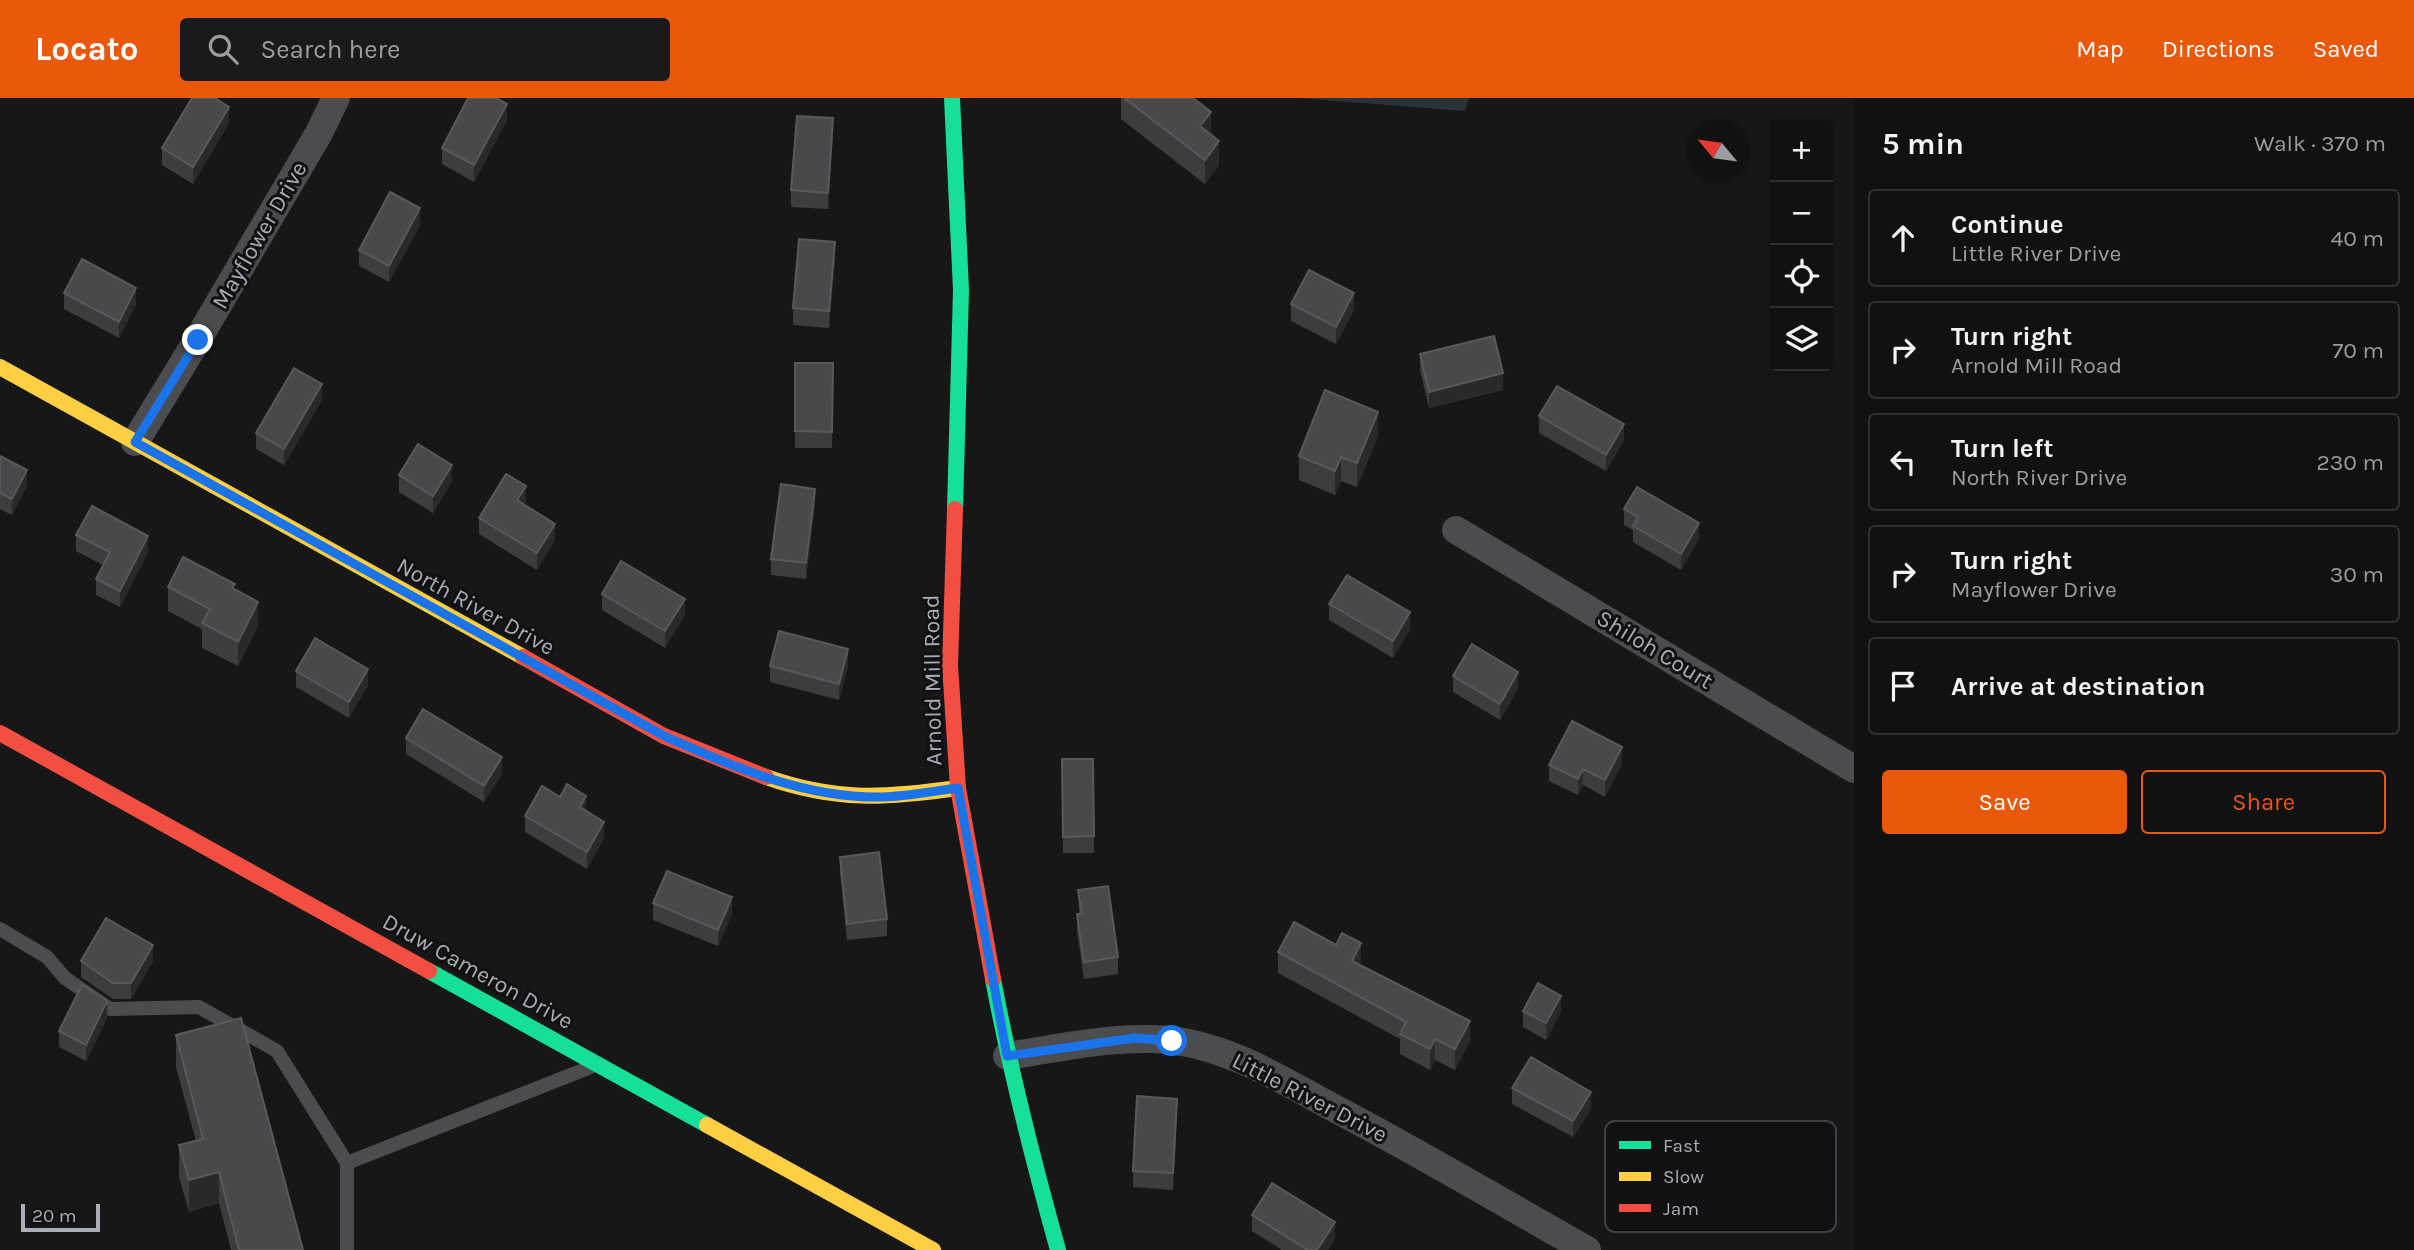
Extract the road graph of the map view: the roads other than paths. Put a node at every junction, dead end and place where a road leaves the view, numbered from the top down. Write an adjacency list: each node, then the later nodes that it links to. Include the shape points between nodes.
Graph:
1 (337, 98): 4 (street, Mayflower Drive)
2 (952, 98): 8 (street, Arnold Mill Road, via 961,290 950,665)
3 (0, 367): 4 (street, North River Drive)
4 (135, 442): 8 (street, North River Drive, via 664,736 736,768 793,787 833,794 884,797)
5 (1455, 530): 7 (street, Shiloh Court)
6 (0, 733): 11 (street, Druw Cameron Drive)
7 (1854, 769)
8 (958, 788): 10 (street, Arnold Mill Road)
9 (0, 929): 12 (lane, via 47,957 65,978 110,1009 199,1007 277,1051)
10 (1007, 1056): 15 (street, Arnold Mill Road); 16 (street, Little River Drive, via 1135,1038 1207,1047 1239,1058 1384,1135)
11 (599, 1065): 12 (lane); 14 (street, Druw Cameron Drive)
12 (347, 1163): 13 (lane)
13 (346, 1250)
14 (933, 1250)
15 (1058, 1250)
16 (1587, 1250)

